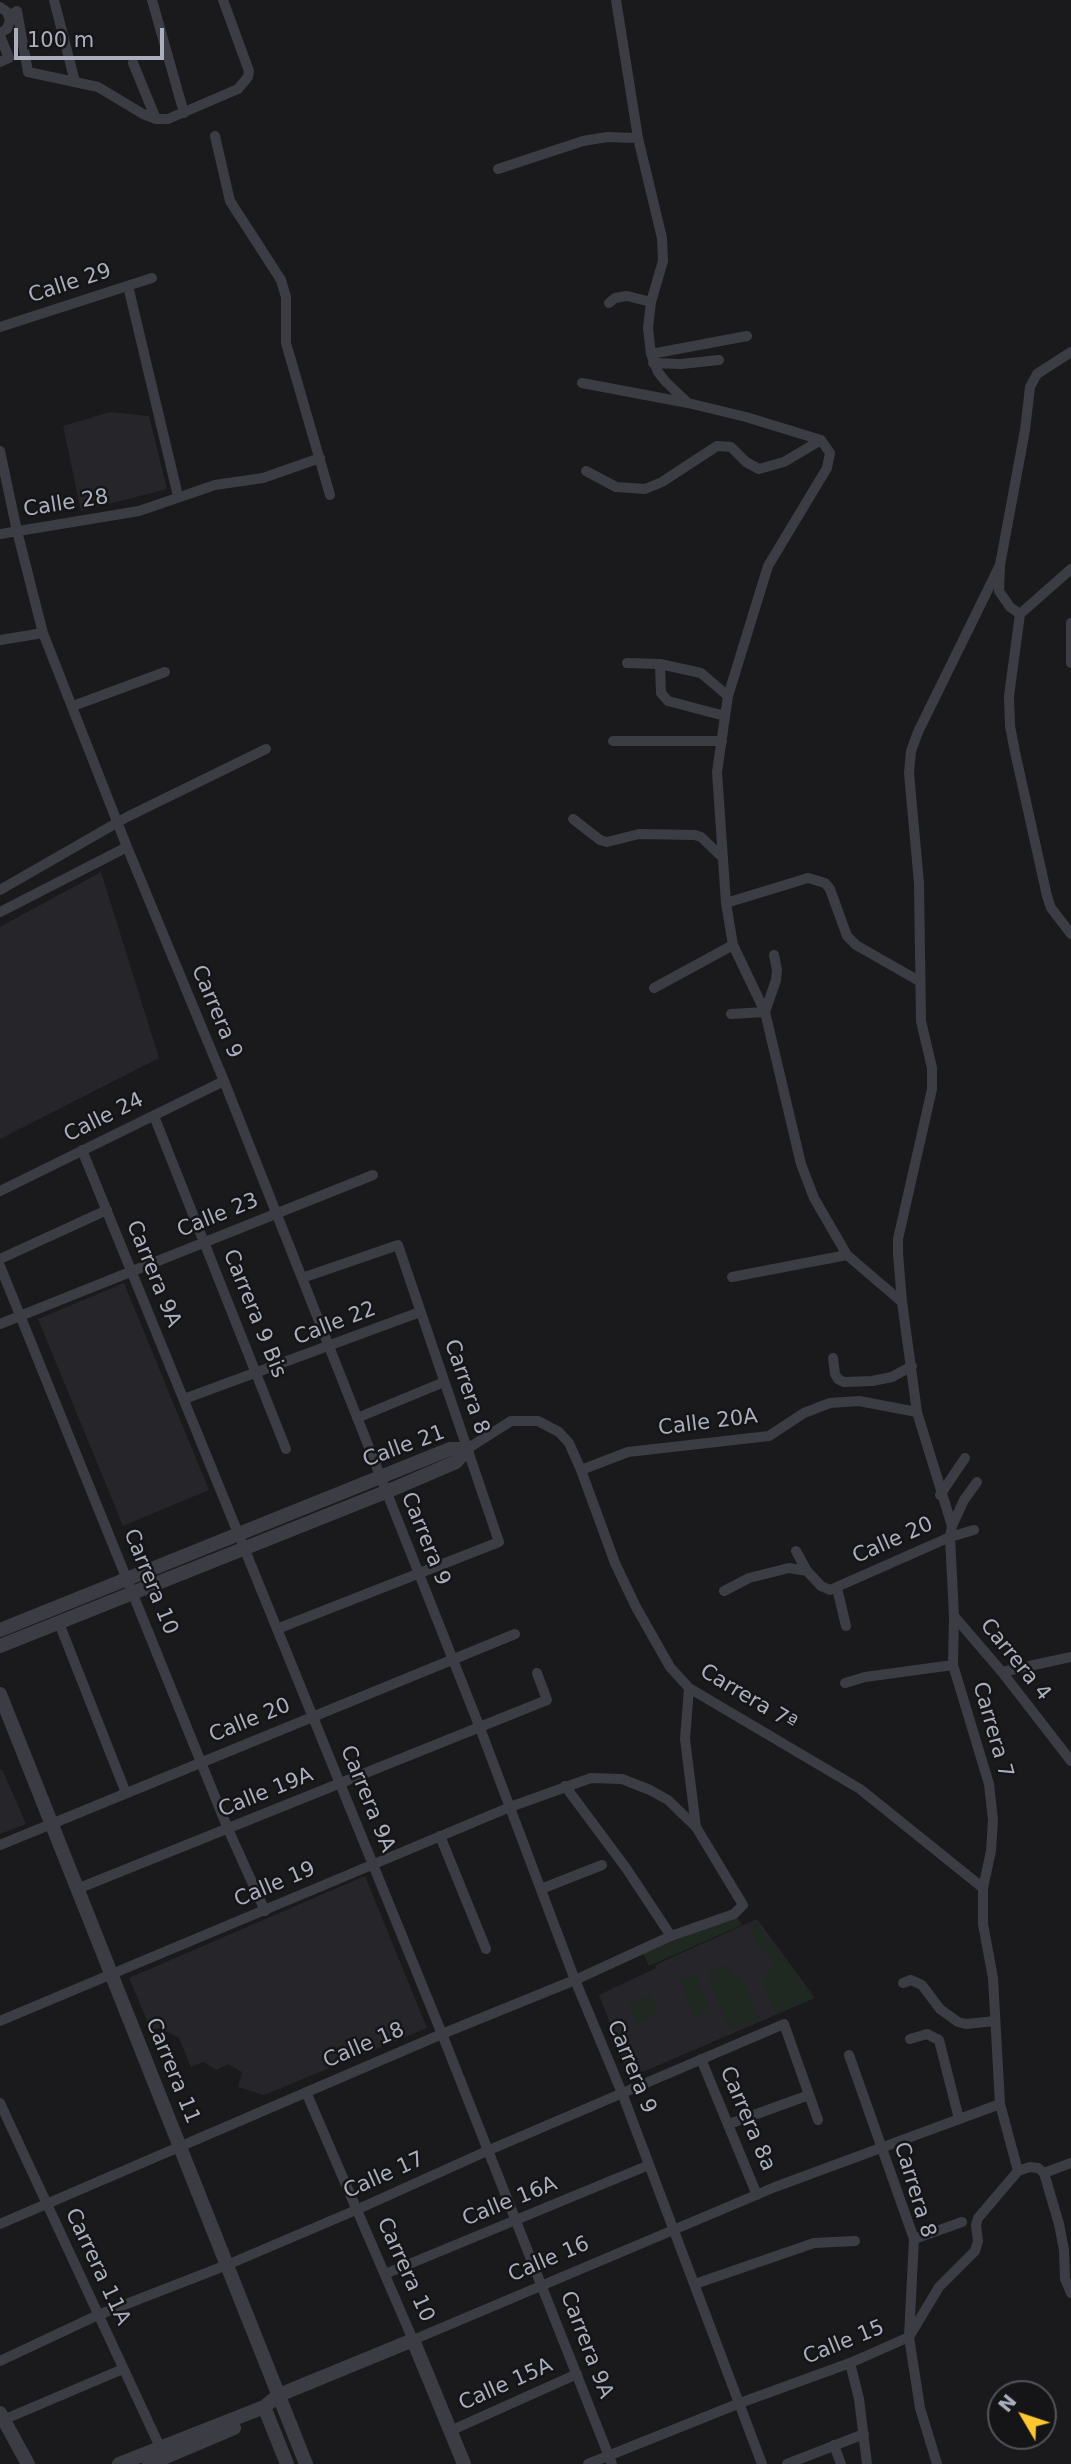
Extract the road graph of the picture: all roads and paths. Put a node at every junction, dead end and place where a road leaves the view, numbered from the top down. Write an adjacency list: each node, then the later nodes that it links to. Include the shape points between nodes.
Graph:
1 (25, 0): 7 (street)
2 (54, 0): 11 (street)
3 (152, 0): 12 (street)
4 (223, 0): 12 (street, via 248,77 239,89)
5 (616, 0): 15 (street)
6 (0, 7): 7 (street)
7 (13, 13): 8 (street); 11 (street, via 28,72)
8 (0, 35): 9 (street, via 9,58)
9 (0, 62)
10 (133, 63): 13 (street)
11 (75, 82): 13 (street, via 98,87)
12 (184, 113): 13 (street)
13 (156, 119)
14 (215, 136): 30 (street, via 230,201 281,281 286,297 286,343)
15 (638, 138): 16 (street, via 583,141); 19 (street, via 662,238 663,261)
16 (498, 169)
17 (152, 278): 18 (street, Calle 29)
18 (128, 286): 21 (street, Calle 29); 33 (street)
19 (652, 302): 20 (street, via 627,296); 24 (street, via 648,328)
20 (609, 303)
21 (0, 327)
22 (747, 336): 24 (street)
23 (1071, 352): 36 (street, via 1037,374 1030,387)
24 (652, 358): 25 (street, via 681,364); 27 (street, via 665,381)
25 (719, 360)
26 (582, 383): 27 (street)
27 (688, 403): 28 (street)
28 (821, 440): 31 (street, via 784,462 759,469 731,447 717,446 645,489 616,487); 46 (street, via 830,453 827,468 768,566)
29 (0, 451): 34 (street, Carrera 9)
30 (320, 458): 32 (street); 33 (street, Calle 28, via 263,478)
31 (586, 471)
32 (330, 495)
33 (178, 496): 34 (street, Calle 28, via 139,511)
34 (17, 531): 35 (street, Calle 28); 40 (street, Carrera 9)
35 (0, 534)
36 (1000, 565): 38 (street, via 999,591); 62 (street, Carrera 7, via 911,751)
37 (1071, 569): 38 (street)
38 (1020, 614): 59 (street, via 1009,696 1010,726 1047,895)
39 (1071, 623): 43 (street)
40 (43, 632): 41 (street); 47 (street, Carrera 9)
41 (0, 640)
42 (628, 663): 44 (street)
43 (1071, 663)
44 (660, 664): 46 (street, via 702,673); 48 (street, via 661,693 668,701)
45 (165, 672): 47 (street)
46 (728, 696): 48 (street)
47 (74, 706): 53 (street, Carrera 9)
48 (725, 716): 50 (street)
49 (613, 741): 50 (street)
50 (722, 741): 55 (street, via 717,772)
51 (266, 749): 53 (street)
52 (573, 819): 55 (street, via 607,842 639,834 695,835)
53 (118, 822): 54 (street, Carrera 9); 56 (street)
54 (127, 847): 58 (street); 66 (street, Carrera 9)
55 (723, 858): 57 (street)
56 (0, 890)
57 (726, 903): 60 (street); 62 (street, via 808,878 825,883 847,936)
58 (0, 912)
59 (1071, 934)
60 (733, 945): 63 (street); 64 (street)
61 (774, 955): 64 (street, via 776,980)
62 (919, 981): 80 (street, Carrera 7, via 932,1089 898,1239)
63 (654, 988)
64 (765, 1012): 65 (street); 74 (street, via 801,1164 823,1216)
65 (731, 1014)
66 (224, 1081): 67 (street, Calle 24); 72 (street, Carrera 9)
67 (154, 1116): 68 (street, Calle 24); 73 (street, Carrera 9 Bis)
68 (82, 1150): 70 (street, Calle 24); 71 (street, Carrera 9A)
69 (373, 1175): 72 (street, Calle 23)
70 (0, 1191)
71 (107, 1210): 75 (street); 77 (street, Carrera 9A)
72 (276, 1213): 73 (street, Calle 23); 78 (street, Carrera 9)
73 (204, 1242): 77 (street, Calle 23); 87 (street, Carrera 9 Bis)
74 (847, 1255): 79 (street); 80 (street)
75 (0, 1259)
76 (0, 1266): 82 (street, Carrera 10)
77 (132, 1271): 82 (street, Calle 23); 89 (street, Carrera 9A)
78 (302, 1278): 81 (street, Carrera 8, via 398,1245); 84 (street, Carrera 9)
79 (732, 1278)
80 (902, 1302): 86 (street, Carrera 7)
81 (420, 1312): 84 (street, Calle 22); 88 (street, Carrera 8)
82 (20, 1316): 83 (street, Calle 23); 105 (street, Carrera 10)
83 (0, 1324)
84 (329, 1348): 87 (street, Calle 22); 91 (street, Carrera 9)
85 (833, 1358): 86 (street, via 835,1374 844,1382 892,1377)
86 (912, 1366): 90 (street, Carrera 7)
87 (256, 1373): 89 (street, Calle 22); 92 (street, Carrera 9 Bis)
88 (444, 1382): 91 (street); 93 (street, Carrera 8)
89 (184, 1399): 101 (street, Carrera 9A)
90 (917, 1412): 95 (street, Calle 20A, via 859,1401 830,1403 804,1413 769,1436 628,1452); 98 (street, Carrera 7)
91 (357, 1418): 97 (street, Carrera 9)
92 (286, 1449)
93 (467, 1449): 95 (street, Carrera 7ª, via 511,1421 538,1421 569,1443); 97 (street, Calle 21, via 450,1449); 104 (street, Carrera 8, via 499,1542)
94 (965, 1458): 98 (street)
95 (581, 1469): 121 (street, Carrera 7ª, via 636,1607 670,1667)
96 (977, 1482): 100 (street)
97 (383, 1485): 101 (street, Calle 21); 104 (street, Carrera 9)
98 (940, 1494): 100 (street, Carrera 7)
99 (974, 1530): 100 (street, Calle 20)
100 (951, 1531): 106 (street, Calle 20); 108 (street, Carrera 7)
101 (242, 1541): 105 (street, Calle 21); 111 (street, Carrera 9A)
102 (796, 1551): 103 (street)
103 (807, 1571): 106 (street, via 821,1586); 107 (street, via 789,1568 749,1578)
104 (418, 1575): 111 (street); 116 (street, Carrera 9)
105 (129, 1586): 109 (street, Calle 21); 112 (street, Calle 21); 127 (street, Carrera 10)
106 (834, 1589): 110 (street)
107 (724, 1591)
108 (954, 1616): 117 (street, Carrera 7); 118 (street, Carrera 4)
109 (59, 1623): 114 (street, Calle 21); 130 (street)
110 (846, 1626)
111 (278, 1629): 123 (street, Carrera 9A)
112 (0, 1630)
113 (515, 1634): 116 (street, Calle 20)
114 (0, 1646)
115 (1071, 1657): 118 (street)
116 (452, 1659): 123 (street, Calle 20); 125 (street, Carrera 9)
117 (953, 1665): 120 (street); 139 (street, Carrera 7, via 989,1784 992,1841)
118 (1002, 1672): 126 (street, Carrera 4)
119 (537, 1673): 125 (street, Calle 19A, via 547,1700)
120 (845, 1684)
121 (689, 1688): 133 (street, via 685,1739); 139 (street, Carrera 7ª, via 860,1788)
122 (0, 1694): 124 (street, Carrera 11)
123 (313, 1716): 127 (street, Calle 20); 128 (street, Carrera 9A)
124 (4, 1719): 132 (street, Carrera 11)
125 (480, 1728): 128 (street, Calle 19A); 131 (street, Carrera 9)
126 (1071, 1761)
127 (200, 1762): 130 (street, Calle 20); 134 (street, Carrera 10)
128 (340, 1783): 134 (street, Calle 19A); 137 (street, Carrera 9A)
129 (565, 1786): 131 (street, Calle 19); 133 (street, via 591,1778 622,1779 668,1800); 143 (street)
130 (126, 1793): 132 (street, Calle 20)
131 (510, 1807): 135 (street, Calle 19); 141 (street, Carrera 9)
132 (51, 1824): 136 (street, Calle 20); 140 (street, Carrera 11)
133 (696, 1827): 143 (street, Calle 18, via 743,1905 734,1914)
134 (228, 1829): 140 (street, Calle 19A); 142 (street, Carrera 10)
135 (440, 1836): 137 (street, Calle 19); 144 (street)
136 (0, 1845)
137 (373, 1864): 142 (street, Calle 19); 150 (street, Carrera 9A)
138 (602, 1865): 141 (street)
139 (983, 1888): 149 (street, Carrera 7)
140 (77, 1889): 145 (street, Carrera 11)
141 (541, 1889): 146 (street, Carrera 9)
142 (265, 1911): 145 (street, Calle 19)
143 (671, 1936): 146 (street, Calle 18)
144 (486, 1949)
145 (111, 1974): 148 (street, Calle 19); 162 (street, Carrera 11)
146 (575, 1980): 150 (street, Calle 18); 155 (street, Carrera 9)
147 (903, 1983): 149 (street, via 911,1980 922,1985 940,2009 958,2022)
148 (0, 2021)
149 (995, 2021): 158 (street, Carrera 7)
150 (442, 2034): 154 (street, Calle 18); 164 (street, Carrera 9A)
151 (910, 2039): 159 (street, via 927,2034 939,2040)
152 (849, 2055): 163 (street, Carrera 8)
153 (701, 2059): 155 (street, Calle 17); 156 (street, Calle 17, via 784,2024); 161 (street, Carrera 8a)
154 (306, 2092): 162 (street, Calle 18); 171 (street, Carrera 10)
155 (622, 2093): 164 (street, Calle 17); 166 (street, Carrera 9)
156 (808, 2095): 160 (street); 161 (street)
157 (0, 2104): 170 (street, Carrera 11A)
158 (1000, 2104): 159 (street, Calle 16); 167 (street, Carrera 7)
159 (959, 2119): 163 (street, Calle 16)
160 (818, 2120)
161 (729, 2124): 169 (street, Carrera 8a)
162 (180, 2147): 170 (street, Calle 18); 180 (street, Carrera 11)
163 (882, 2148): 169 (street, Calle 16); 178 (street, Carrera 8)
164 (487, 2151): 171 (street, Calle 17); 172 (street, Carrera 9A)
165 (1071, 2163): 168 (street)
166 (649, 2165): 172 (street, Calle 16A); 177 (street, Carrera 9)
167 (1018, 2171): 168 (street, via 1030,2167); 186 (street, Calle 15, via 978,2218 975,2251 939,2287)
168 (1044, 2174): 176 (street)
169 (757, 2195): 177 (street, Calle 16)
170 (46, 2204): 175 (street, Calle 18); 185 (street, Carrera 11A)
171 (356, 2210): 180 (street, Calle 17); 181 (street, Carrera 10)
172 (516, 2220): 181 (street, Calle 16A); 183 (street, Carrera 9A)
173 (1071, 2221): 176 (street)
174 (962, 2222): 178 (street)
175 (0, 2224)
176 (1059, 2224): 184 (street)
177 (675, 2230): 182 (street, Carrera 9); 183 (street, Calle 16)
178 (914, 2239): 186 (street, Carrera 8)
179 (855, 2241): 182 (street, via 814,2242)
180 (227, 2265): 185 (street, Calle 17); 192 (street, Carrera 11)
181 (385, 2274): 187 (street, Carrera 10)
182 (695, 2284): 193 (street, Carrera 9)
183 (543, 2286): 187 (street, Calle 16); 191 (street, Carrera 9A)
184 (1071, 2293)
185 (99, 2315): 188 (street, Calle 17); 190 (street, Carrera 11A)
186 (909, 2337): 189 (street, Calle 15); 211 (street, Carrera 8, via 920,2408)
187 (413, 2340): 192 (street, Calle 16); 196 (street, Carrera 10)
188 (0, 2361)
189 (850, 2363): 193 (street, Calle 15); 197 (street)
190 (123, 2369): 195 (street); 199 (street, Carrera 11A)
191 (577, 2374): 196 (street, Calle 15A); 200 (street, Carrera 9A)
192 (281, 2401): 194 (street, Calle 16); 199 (street, Calle 16); 204 (street, Carrera 11)
193 (740, 2403): 200 (street, Calle 15); 207 (street, Carrera 9)
194 (267, 2414): 199 (street, Calle 16); 203 (street)
195 (2, 2417): 201 (street)
196 (450, 2431): 205 (street, Carrera 10)
197 (864, 2434): 198 (street); 210 (street)
198 (834, 2445): 208 (street); 209 (street)
199 (157, 2456): 202 (street, Calle 16)
200 (610, 2460): 206 (street, Calle 15)
201 (28, 2464)
202 (119, 2464)
203 (287, 2464)
204 (306, 2464)
205 (464, 2464)
206 (588, 2464)
207 (762, 2464)
208 (787, 2464)
209 (841, 2464)
210 (867, 2464)
211 (937, 2464)

